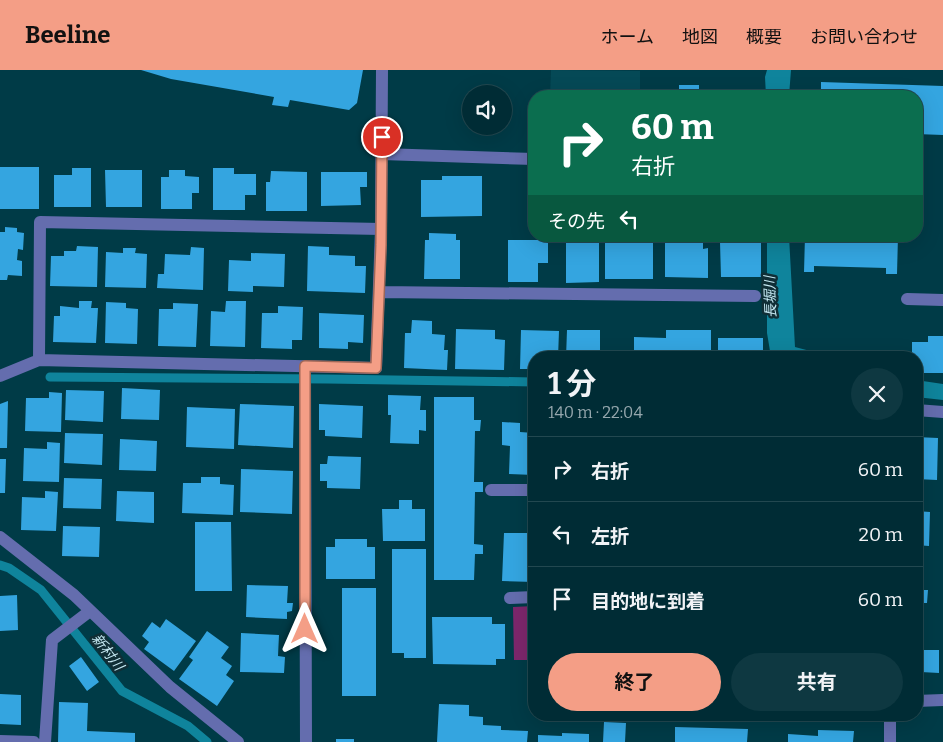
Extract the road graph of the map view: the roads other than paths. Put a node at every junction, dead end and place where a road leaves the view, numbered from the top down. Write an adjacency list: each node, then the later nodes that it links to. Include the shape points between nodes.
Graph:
1 (382, 70): 2 (street)
2 (382, 154): 3 (street); 4 (street)
3 (528, 159)
4 (381, 229): 5 (street); 9 (street, via 40,222)
5 (380, 292): 6 (street); 10 (street, via 376,368)
6 (755, 296)
7 (907, 299): 8 (street)
8 (943, 300)
9 (39, 360): 10 (street); 11 (street)
10 (305, 366): 27 (street)
11 (0, 376)
12 (923, 411): 13 (street)
13 (943, 412)
14 (491, 490): 15 (street)
15 (528, 490)
16 (0, 537): 19 (street)
17 (528, 597): 18 (street)
18 (510, 598)
19 (90, 611): 25 (street, via 52,640); 26 (street, via 170,687)
20 (923, 700): 21 (street)
21 (943, 700)
22 (890, 721): 28 (street)
23 (0, 741): 24 (street)
24 (34, 742)
25 (45, 742)
26 (238, 742)
27 (306, 742)
28 (890, 742)

